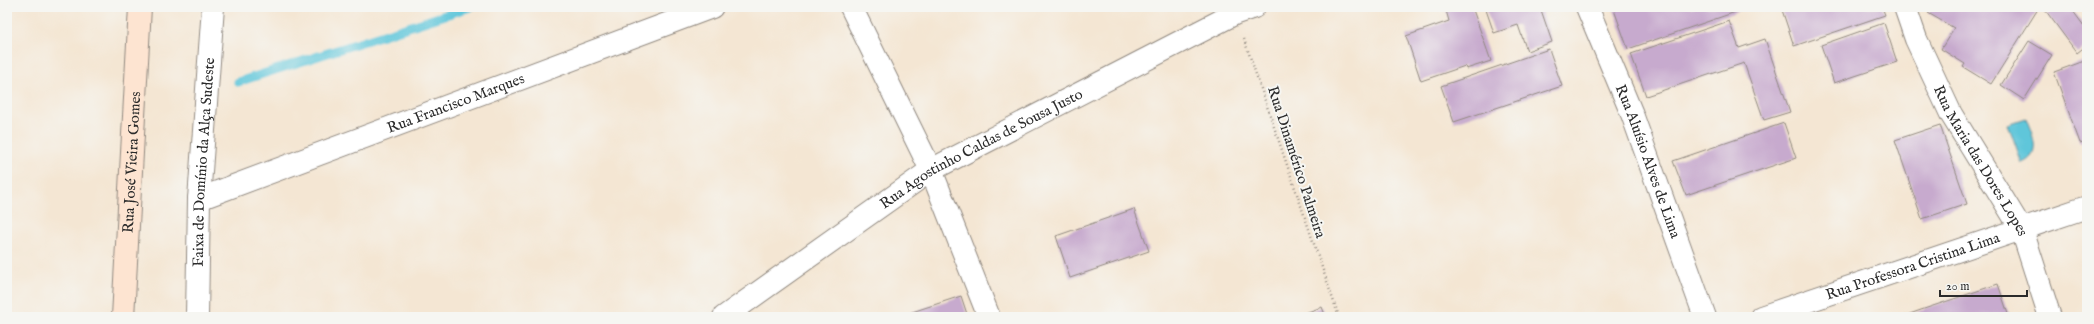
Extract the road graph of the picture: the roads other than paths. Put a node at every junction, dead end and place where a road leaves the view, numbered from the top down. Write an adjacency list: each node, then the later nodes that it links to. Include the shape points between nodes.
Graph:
1 (140, 7): 12 (main road, Rua José Vieira Gomes)
2 (213, 7): 9 (street, Faixa de Domínio da Alça Sudeste)
3 (712, 7): 9 (street, Rua Francisco Marques)
4 (850, 7): 8 (street)
5 (1587, 7): 16 (street, Rua Aluísio Alves de Lima, via 1632,114)
6 (1905, 7): 11 (street, Rua Maria das Dores Lopes, via 1916,39 1951,114)
7 (1245, 10): 8 (street, Rua Agostinho Caldas de Sousa Justo)
8 (931, 170): 14 (street, Rua Agostinho Caldas de Sousa Justo); 15 (street)
9 (199, 199): 13 (street, Faixa de Domínio da Alça Sudeste)
10 (2087, 207): 11 (street, Rua Professora Cristina Lima)
11 (2022, 230): 17 (street, Rua Professora Cristina Lima); 18 (street, Rua Maria das Dores Lopes)
12 (123, 317)
13 (197, 317)
14 (724, 317)
15 (989, 317)
16 (1705, 317)
17 (1761, 317)
18 (2050, 317)

